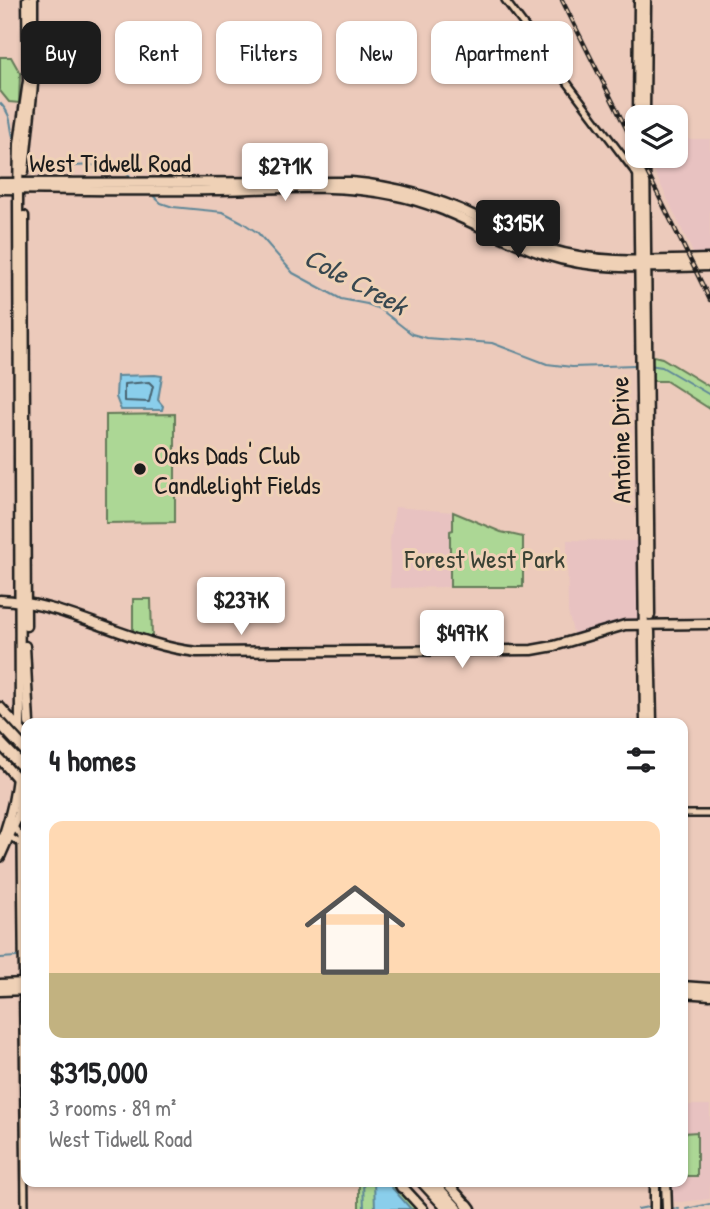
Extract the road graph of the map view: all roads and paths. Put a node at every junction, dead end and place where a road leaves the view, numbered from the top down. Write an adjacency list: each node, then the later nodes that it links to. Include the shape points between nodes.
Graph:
1 (27, 0): 6 (main road)
2 (33, 0): 6 (main road)
3 (505, 0): 9 (street)
4 (639, 0): 7 (main road)
5 (646, 0): 8 (main road)
6 (30, 11): 15 (main road, via 33,91 25,124)
7 (638, 105)
8 (645, 105)
9 (625, 153)
10 (634, 168): 18 (street)
11 (635, 168): 13 (main road, Antoine Drive)
12 (645, 168): 17 (main road, Antoine Drive)
13 (638, 177): 17 (street); 18 (main road, Antoine Drive)
14 (0, 183): 15 (main road, West Tidwell Road)
15 (21, 186): 16 (main road, West Tidwell Road); 22 (main road, West Tidwell Road, via 385,186 408,190 550,249); 25 (main road)
16 (0, 189)
17 (646, 197): 19 (main road, Antoine Drive)
18 (638, 204): 19 (main road, Antoine Drive)
19 (642, 214): 22 (main road, Antoine Drive)
20 (710, 259): 21 (main road, West Tidwell Road)
21 (683, 263): 22 (main road, West Tidwell Road); 23 (main road, West Tidwell Road)
22 (642, 264): 26 (main road, Antoine Drive)
23 (710, 266)
24 (0, 602): 25 (main road)
25 (23, 604): 26 (main road, via 178,654 532,652 625,625); 28 (main road)
26 (647, 626): 27 (main road); 29 (main road, Antoine Drive)
27 (710, 626)
28 (23, 655): 31 (main road); 33 (main road)
29 (648, 675): 34 (main road, Antoine Drive); 35 (main road, Antoine Drive)
30 (0, 707): 36 (main road)
31 (20, 710): 32 (main road); 36 (main road)
32 (21, 718)
33 (29, 718)
34 (645, 718)
35 (652, 718)
36 (6, 719): 37 (main road); 40 (highway, bridge); 42 (main road, via 12,727 11,751)
37 (21, 731)
38 (0, 733): 41 (highway)
39 (0, 743): 43 (highway, bridge)
40 (21, 743)
41 (21, 755)
42 (0, 756): 44 (main road)
43 (21, 763)
44 (21, 782)
45 (21, 789): 47 (main road)
46 (21, 808): 50 (main road)
47 (12, 811): 52 (main road); 53 (main road)
48 (688, 814): 49 (street)
49 (710, 814)
50 (14, 827): 51 (street); 52 (main road)
51 (21, 835)
52 (9, 836): 54 (street); 55 (main road)
53 (0, 844)
54 (21, 844)
55 (0, 857)
56 (0, 984): 58 (main road)
57 (688, 986): 60 (main road)
58 (21, 987)
59 (21, 988): 61 (main road)
60 (710, 988)
61 (0, 991)
62 (688, 993): 63 (main road)
63 (710, 995)
64 (25, 1187): 75 (street)
65 (403, 1187): 76 (main road)
66 (418, 1187): 77 (highway)
67 (428, 1187): 78 (highway)
68 (439, 1187): 74 (highway)
69 (450, 1187): 74 (main road)
70 (655, 1187): 72 (main road)
71 (667, 1187): 73 (main road)
72 (655, 1205)
73 (667, 1206)
74 (466, 1208)
75 (25, 1209)
76 (423, 1209)
77 (439, 1209)
78 (448, 1209)

